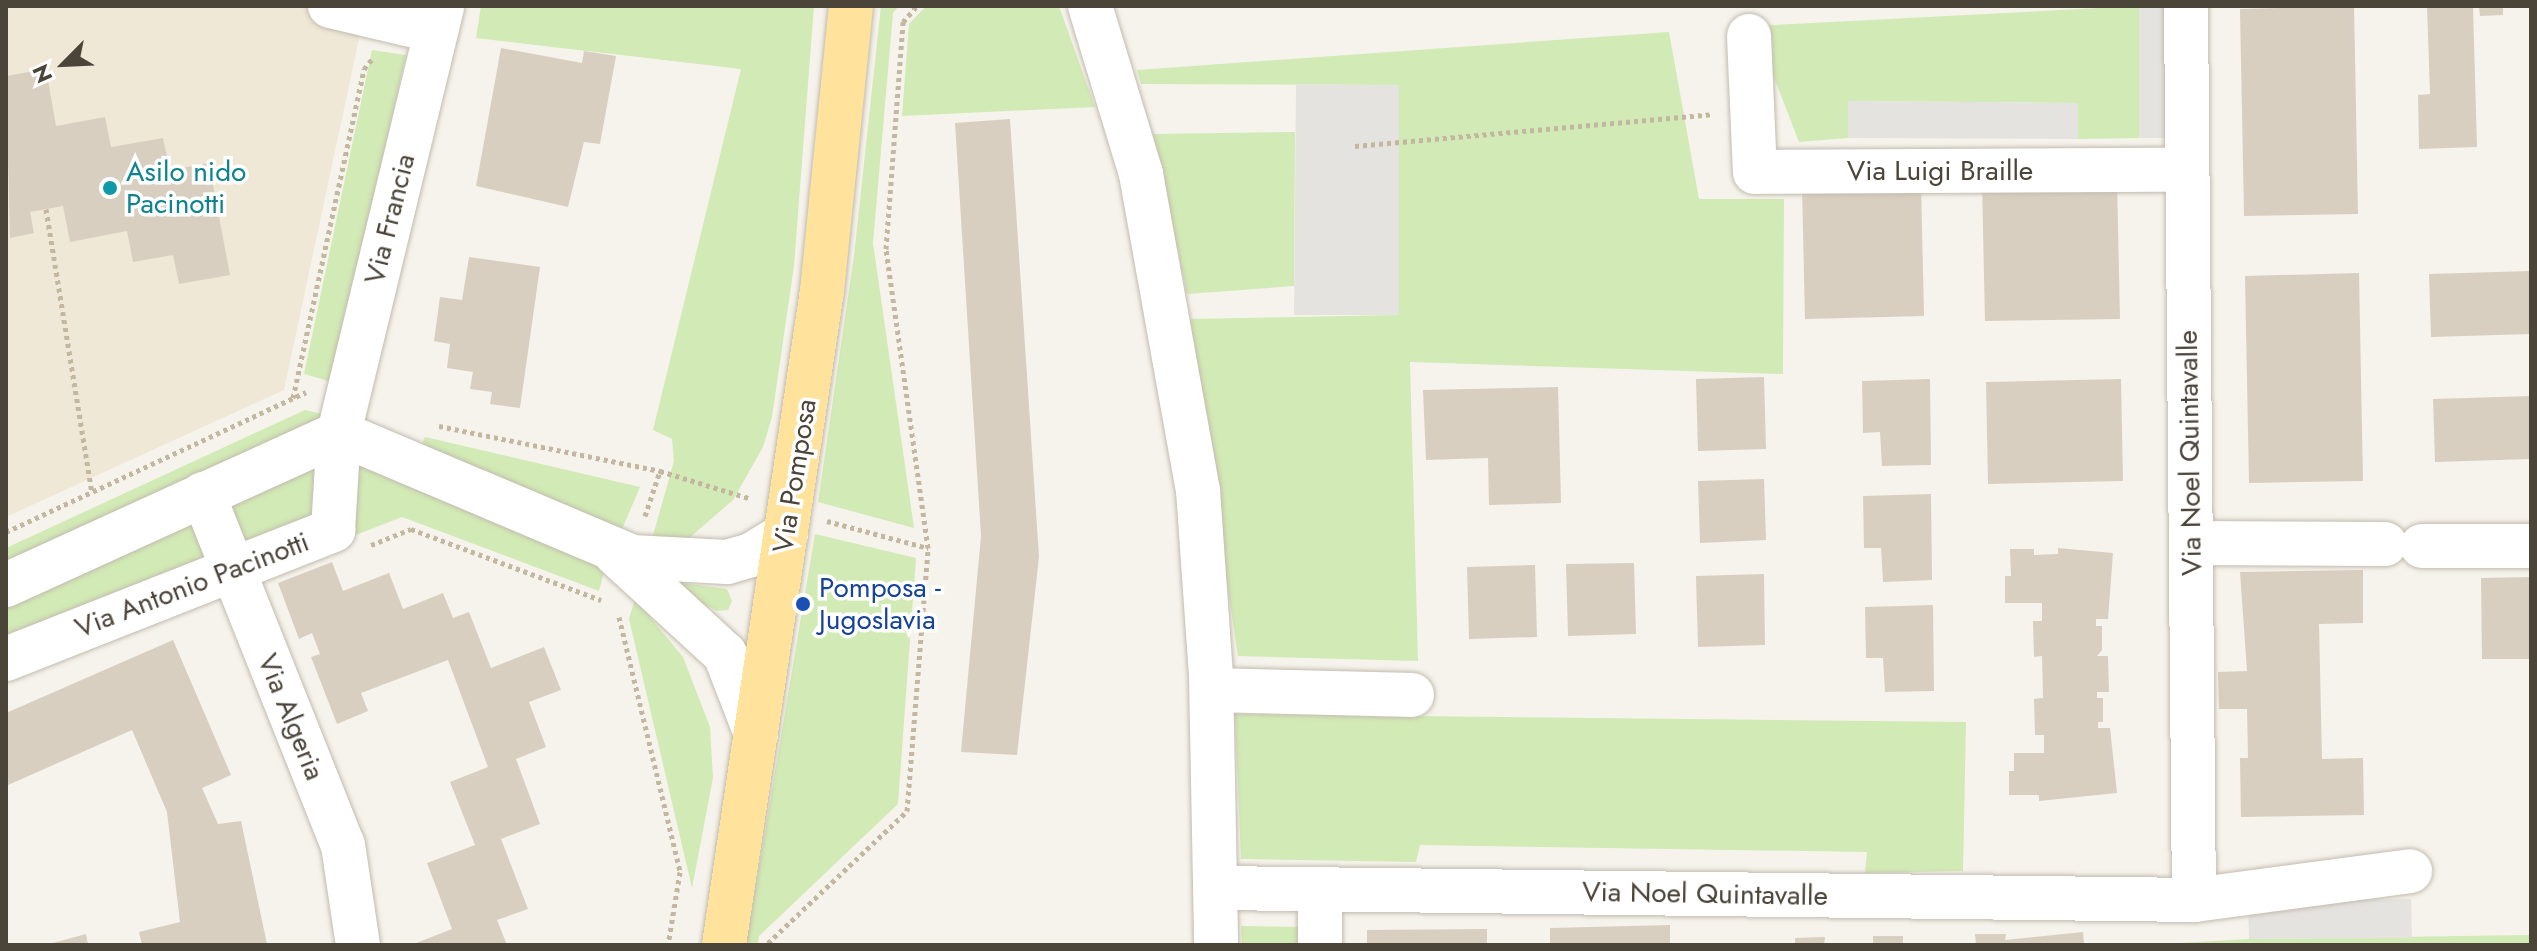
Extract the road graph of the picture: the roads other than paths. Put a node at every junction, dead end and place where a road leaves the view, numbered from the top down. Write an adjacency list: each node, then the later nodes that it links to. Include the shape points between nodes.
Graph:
1 (330, 6): 5 (street)
2 (851, 6): 10 (main road, Via Pomposa, via 822,291)
3 (1090, 6): 17 (street, via 1141,174 1187,412 1203,544)
4 (2186, 6): 7 (street, Via Noel Quintavalle)
5 (426, 20): 8 (street, Via Francia)
6 (1749, 36): 7 (street, Via Luigi Braille, via 1755,172)
7 (2187, 170): 11 (street, Via Noel Quintavalle)
8 (339, 433): 9 (street); 13 (street); 14 (street, Via Antonio Pacinotti, via 333,530)
9 (203, 494): 14 (street, Via Algeria); 15 (street)
10 (786, 534): 13 (street, via 727,562 671,562); 19 (main road, Via Pomposa)
11 (2191, 543): 12 (street); 23 (street, Via Noel Quintavalle)
12 (2531, 546)
13 (613, 552): 19 (street, via 725,654)
14 (230, 569): 16 (street, Via Antonio Pacinotti); 24 (street, Via Algeria, via 343,845)
15 (6, 585)
16 (6, 659)
17 (1212, 690): 18 (street); 21 (street)
18 (1412, 695)
19 (756, 734): 25 (main road, Via Pomposa)
20 (2410, 871): 23 (street, Via Noel Quintavalle)
21 (1215, 888): 22 (street, Via Noel Quintavalle); 26 (street)
22 (1320, 889): 23 (street, Via Noel Quintavalle); 27 (street)
23 (2194, 900)
24 (358, 945)
25 (724, 945)
26 (1216, 945)
27 (1320, 945)

